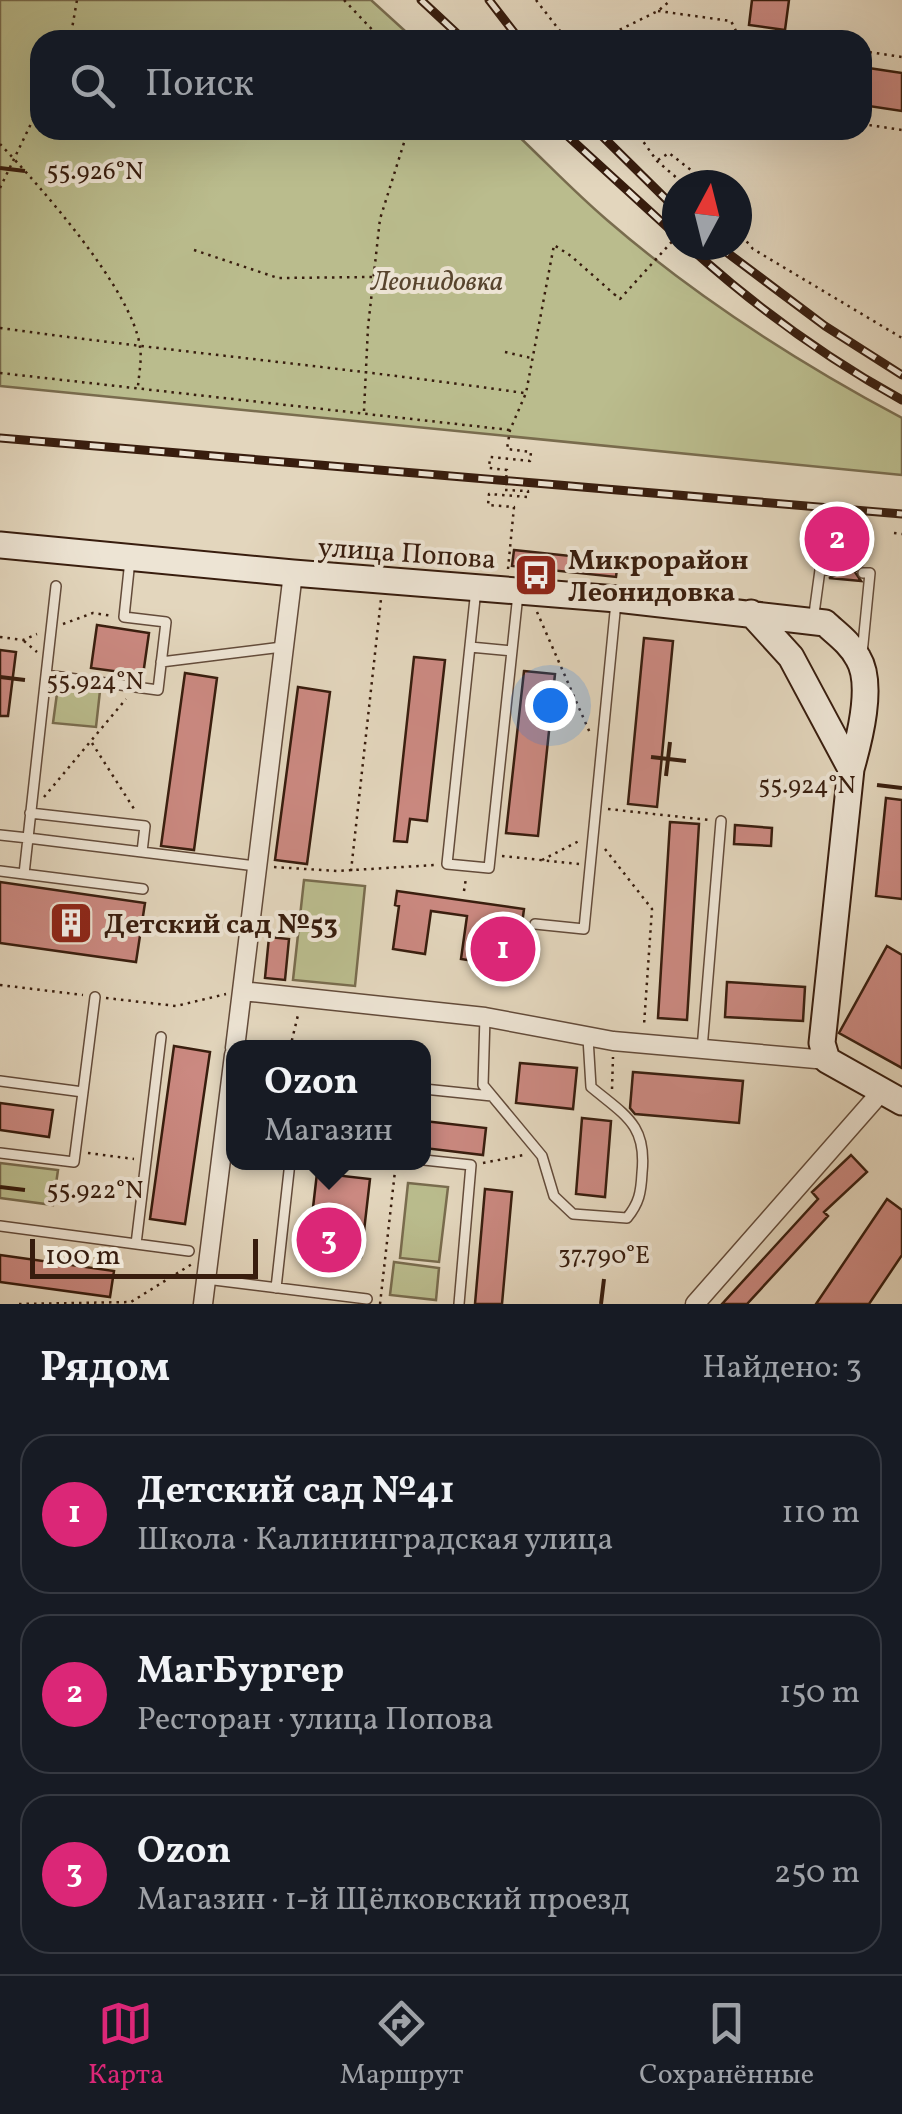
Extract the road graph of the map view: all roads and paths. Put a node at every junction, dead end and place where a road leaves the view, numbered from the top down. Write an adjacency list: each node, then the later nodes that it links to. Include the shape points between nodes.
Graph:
1 (78, 0): 6 (path)
2 (344, 0): 7 (path)
3 (536, 0): 8 (path)
4 (670, 0): 5 (path)
5 (658, 12): 9 (path); 10 (path, via 731,22)
6 (72, 30)
7 (372, 30)
8 (560, 30)
9 (619, 30)
10 (735, 30)
11 (872, 52): 12 (path)
12 (902, 57)
13 (30, 125): 19 (path)
14 (872, 126): 15 (path)
15 (902, 130)
16 (405, 140): 27 (path, via 380,219)
17 (642, 140): 20 (path)
18 (0, 144): 19 (path)
19 (13, 158): 23 (path); 30 (path, via 122,296)
20 (657, 160): 21 (path); 22 (path, via 669,153)
21 (668, 170)
22 (691, 170)
23 (0, 188)
24 (752, 247): 29 (path)
25 (194, 250): 27 (path, via 278,278)
26 (662, 253): 32 (path, bridge, via 620,300 554,245)
27 (374, 276): 33 (path)
28 (0, 328): 30 (path)
29 (902, 338)
30 (140, 347): 33 (path); 35 (path)
31 (505, 352): 32 (path)
32 (532, 358): 36 (path)
33 (366, 370): 36 (path); 37 (path)
34 (0, 373): 35 (path)
35 (138, 388): 37 (path)
36 (526, 393): 38 (path)
37 (364, 413): 38 (path)
38 (510, 430): 48 (path, via 507,450 531,452 530,462 490,457 489,468 506,470 505,490 528,491 528,497 489,494 488,505 514,507)
39 (894, 533): 40 (path)
40 (902, 534)
41 (0, 544): 42 (street, улица Попова)
42 (130, 558): 45 (street, улица Попова); 57 (lane, via 124,617 166,622)
43 (830, 570): 52 (lane, via 820,570)
44 (863, 572): 58 (lane, via 870,573)
45 (292, 573): 47 (street, улица Попова); 54 (street)
46 (56, 586): 59 (lane)
47 (476, 587): 48 (street, улица Попова); 53 (lane)
48 (520, 589): 50 (street, улица Попова); 55 (lane); 64 (path)
49 (381, 596): 80 (path)
50 (616, 600): 51 (street, улица Попова); 64 (lane)
51 (751, 613): 52 (street, улица Попова); 56 (street)
52 (819, 623): 56 (street, via 796,638); 58 (street)
53 (470, 646): 55 (lane); 76 (lane)
54 (282, 647): 57 (lane); 78 (street)
55 (512, 651): 74 (lane)
56 (792, 656): 62 (street)
57 (161, 662): 60 (lane, via 158,690)
58 (862, 662): 61 (street)
59 (46, 675): 60 (lane); 67 (lane)
60 (137, 687): 63 (path)
61 (864, 691): 62 (street, via 854,710); 65 (street)
62 (825, 717): 65 (street)
63 (91, 741): 67 (path); 69 (path)
64 (601, 757): 66 (lane)
65 (851, 769): 96 (street, via 822,1043)
66 (596, 808): 68 (path); 71 (lane)
67 (30, 813): 69 (lane); 72 (lane)
68 (721, 821): 95 (lane)
69 (145, 826): 73 (lane)
70 (0, 834): 72 (lane)
71 (594, 834): 75 (path); 77 (lane); 94 (path, via 652,910)
72 (28, 838): 73 (lane); 81 (lane)
73 (142, 852): 78 (lane)
74 (490, 855): 75 (path); 76 (lane, via 489,868)
75 (542, 860): 77 (path)
76 (447, 864): 80 (path)
77 (590, 865): 83 (lane, via 584,929)
78 (257, 866): 80 (path); 85 (street)
79 (0, 871): 81 (lane)
80 (351, 871)
81 (24, 874): 82 (lane)
82 (143, 889)
83 (536, 924)
84 (0, 985): 87 (path)
85 (242, 990): 86 (street); 87 (path, via 176,1006); 91 (street)
86 (302, 996): 88 (street); 92 (path)
87 (95, 997): 99 (lane)
88 (485, 1017): 89 (street); 100 (lane, via 482,1085)
89 (588, 1035): 93 (street); 102 (lane, via 591,1087)
90 (161, 1037): 107 (lane)
91 (236, 1040)
92 (292, 1040)
93 (613, 1041): 94 (street); 102 (path)
94 (642, 1044): 95 (street)
95 (702, 1048): 96 (street)
96 (828, 1060): 101 (street)
97 (0, 1081): 99 (lane)
98 (431, 1090): 100 (lane)
99 (83, 1092): 103 (lane)
100 (492, 1096): 104 (lane)
101 (892, 1096): 123 (street)
102 (612, 1104): 104 (lane, via 634,1125 644,1147 640,1201 627,1218 573,1214 554,1196)
103 (75, 1151): 105 (lane, via 74,1162); 107 (path)
104 (539, 1153): 109 (path)
105 (0, 1154)
106 (226, 1156): 115 (street)
107 (146, 1160): 113 (lane)
108 (431, 1161): 109 (lane)
109 (472, 1165): 122 (lane)
110 (289, 1170): 117 (lane)
111 (395, 1170): 121 (path)
112 (0, 1226): 113 (lane)
113 (136, 1244): 114 (lane)
114 (188, 1251)
115 (210, 1253): 116 (street); 119 (path, via 131,1302)
116 (206, 1280): 117 (lane); 120 (street)
117 (276, 1288): 118 (lane)
118 (367, 1299)
119 (19, 1304)
120 (203, 1304)
121 (380, 1304)
122 (459, 1304)
123 (696, 1304)

